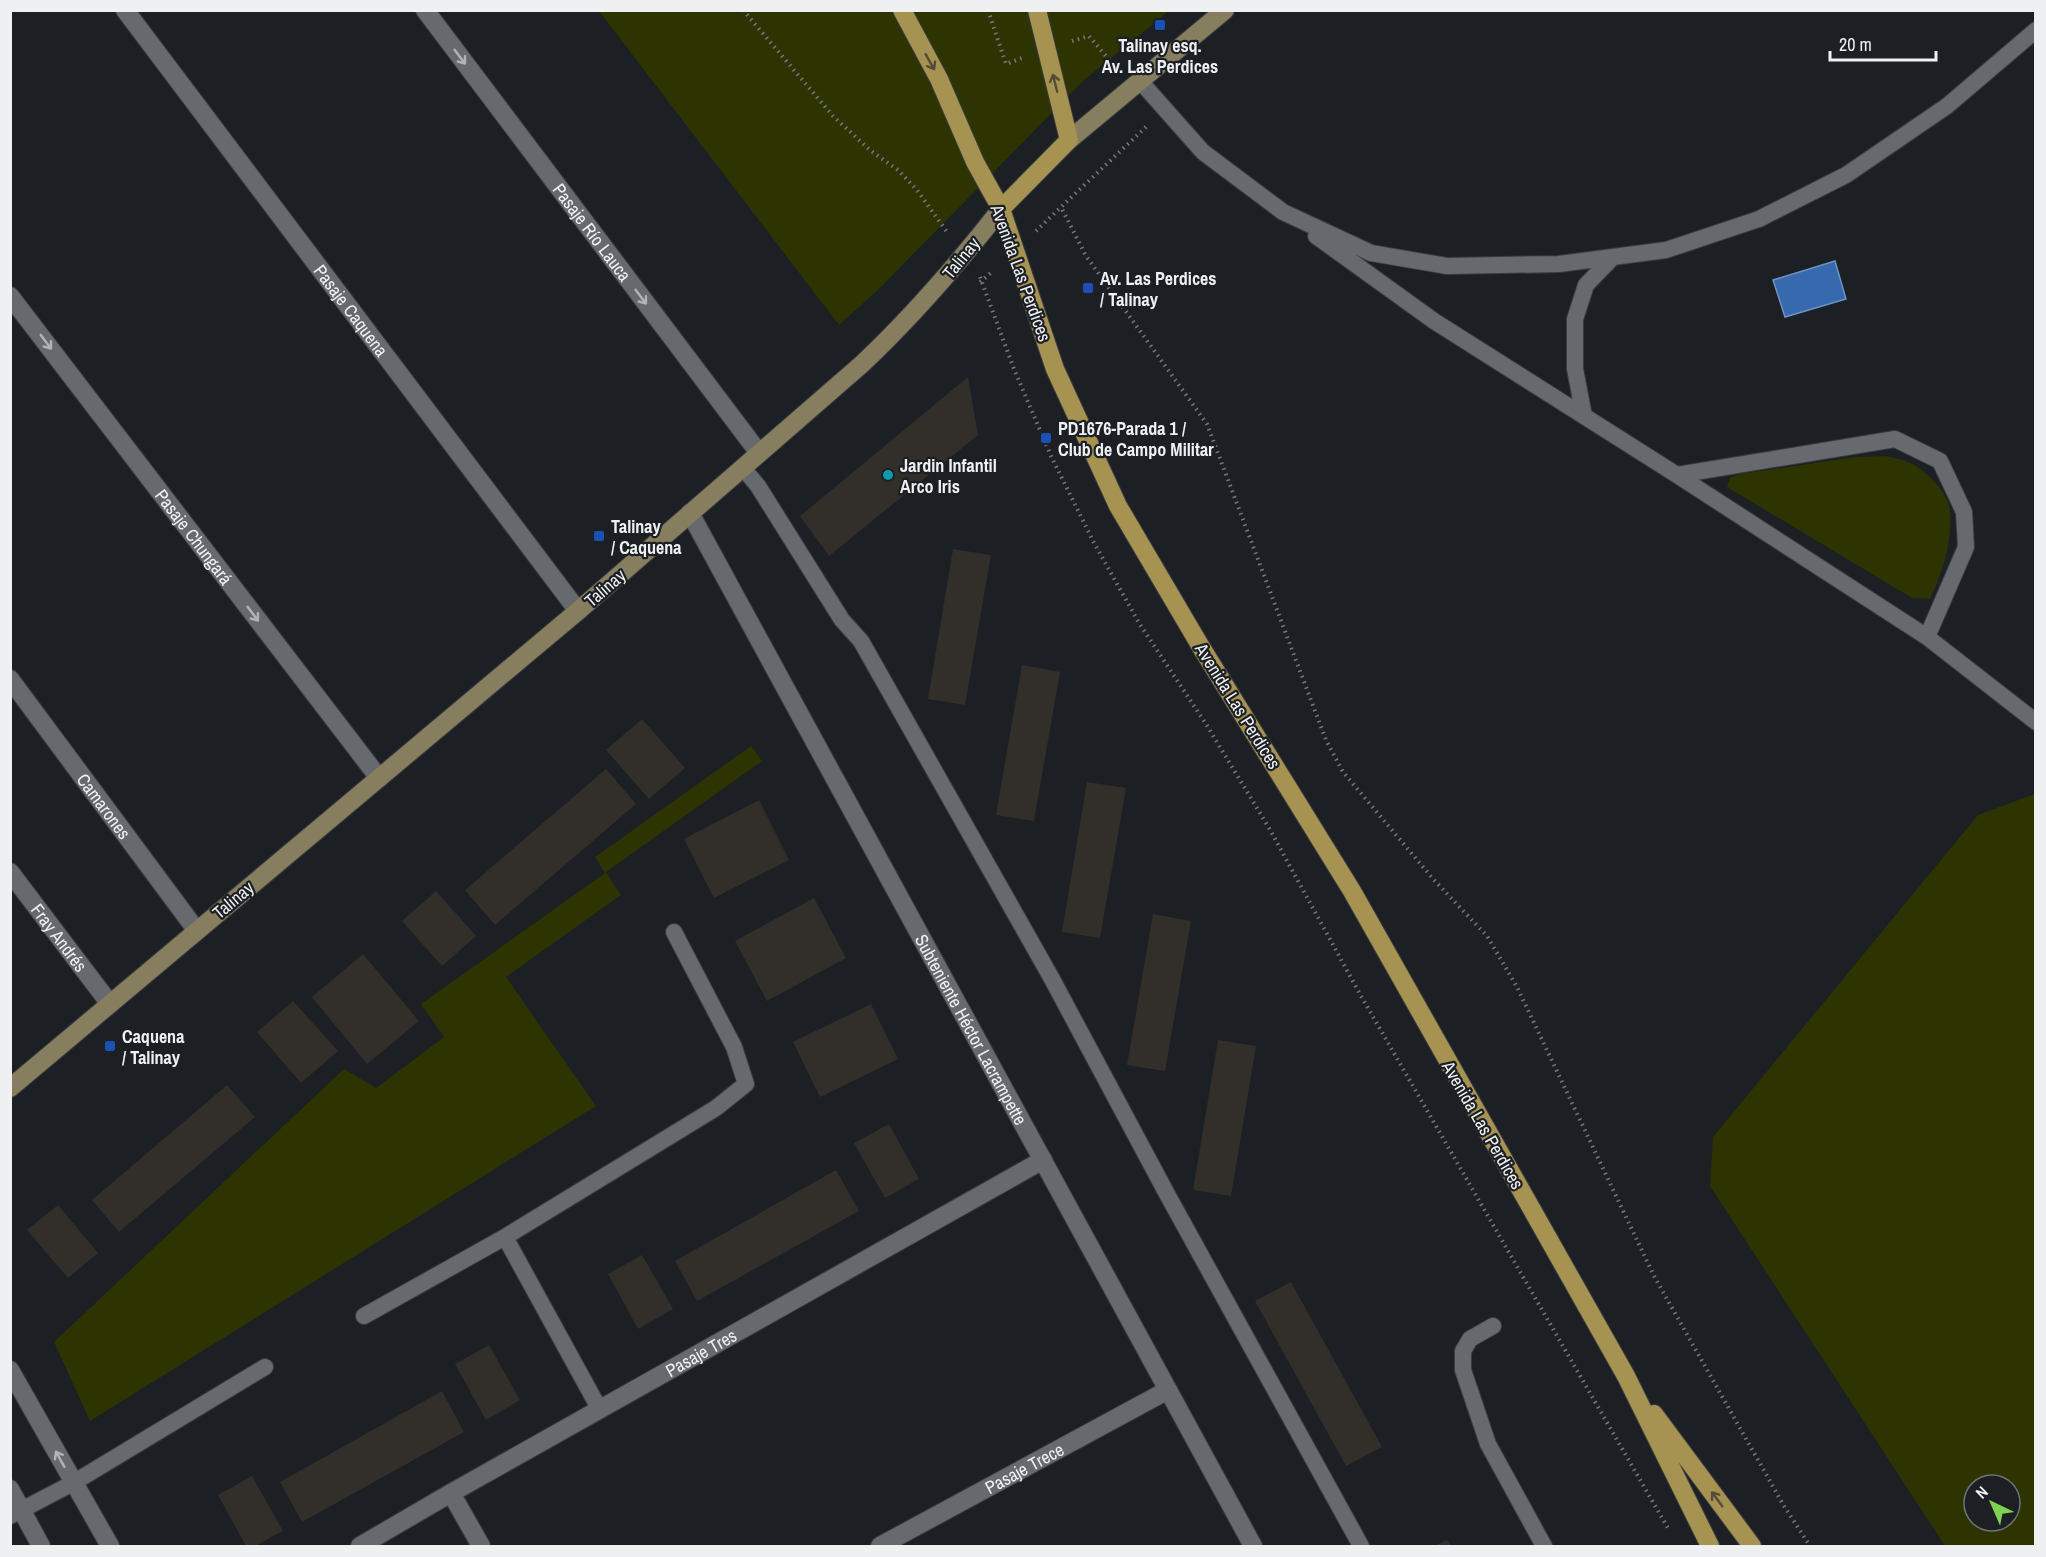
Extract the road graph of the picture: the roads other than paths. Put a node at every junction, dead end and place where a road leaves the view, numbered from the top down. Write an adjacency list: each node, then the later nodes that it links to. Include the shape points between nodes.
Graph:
1 (125, 10): 18 (street, Pasaje Caquena)
2 (425, 10): 14 (street, Pasaje Río Lauca, one-way to 14)
3 (902, 10): 9 (main road, Avenida Las Perdices, one-way to 9)
4 (1036, 10): 8 (main road, one-way to 4)
5 (1226, 10): 7 (street, Talinay)
6 (2036, 30): 11 (lane, via 1947,106 1846,174 1759,219 1666,250)
7 (1135, 86): 8 (street, Talinay); 10 (lane, via 1203,152)
8 (1069, 140): 9 (main road, Talinay)
9 (1001, 209): 14 (street, Talinay, via 902,326); 34 (main road, Avenida Las Perdices, via 1055,369 1118,506 1352,891)
10 (1283, 212): 11 (lane, via 1371,253 1447,266 1559,264); 13 (lane, via 1434,321)
11 (1613, 257): 13 (lane, via 1586,285 1575,319 1575,369)
12 (10, 296): 22 (street, Pasaje Chungará, one-way to 22)
13 (1584, 416): 16 (lane)
14 (759, 453): 15 (street, Talinay)
15 (743, 468): 17 (street, Talinay); 47 (lane, via 842,621 861,641 1047,969)
16 (1677, 475): 19 (lane); 19 (lane, via 1895,439 1940,460 1964,512 1966,547)
17 (690, 513): 18 (street, Talinay); 28 (street, Subteniente Héctor Lacrampette)
18 (578, 611): 22 (street, Talinay)
19 (1927, 637): 21 (lane)
20 (10, 679): 24 (street, Camarones)
21 (2036, 722)
22 (379, 778): 24 (street, Talinay)
23 (10, 872): 26 (street, Fray Andrés)
24 (197, 931): 26 (street, Talinay)
25 (674, 932): 29 (lane, via 734,1047 746,1084 716,1108)
26 (110, 1004): 27 (street, Talinay)
27 (10, 1088)
28 (1043, 1160): 35 (street, Subteniente Héctor Lacrampette); 36 (street, Pasaje Tres)
29 (505, 1237): 30 (lane); 36 (lane)
30 (364, 1316)
31 (1493, 1326): 48 (lane, via 1470,1339 1463,1351 1463,1370 1488,1444)
32 (265, 1367): 37 (lane)
33 (10, 1370): 37 (street, one-way to 33)
34 (1626, 1376): 49 (main road, Avenida Las Perdices); 50 (main road, Avenida Las Perdices, one-way to 34)
35 (1168, 1390): 45 (street, Pasaje Trece); 46 (street, Subteniente Héctor Lacrampette)
36 (600, 1410): 39 (street, Pasaje Tres)
37 (73, 1483): 40 (lane); 42 (street)
38 (10, 1489): 40 (street)
39 (451, 1493): 43 (street, Pasaje Tres); 44 (street)
40 (16, 1513): 41 (street)
41 (40, 1546)
42 (110, 1546)
43 (360, 1546)
44 (481, 1546)
45 (880, 1546)
46 (1253, 1546)
47 (1361, 1546)
48 (1544, 1546)
49 (1710, 1546)
50 (1752, 1546)

